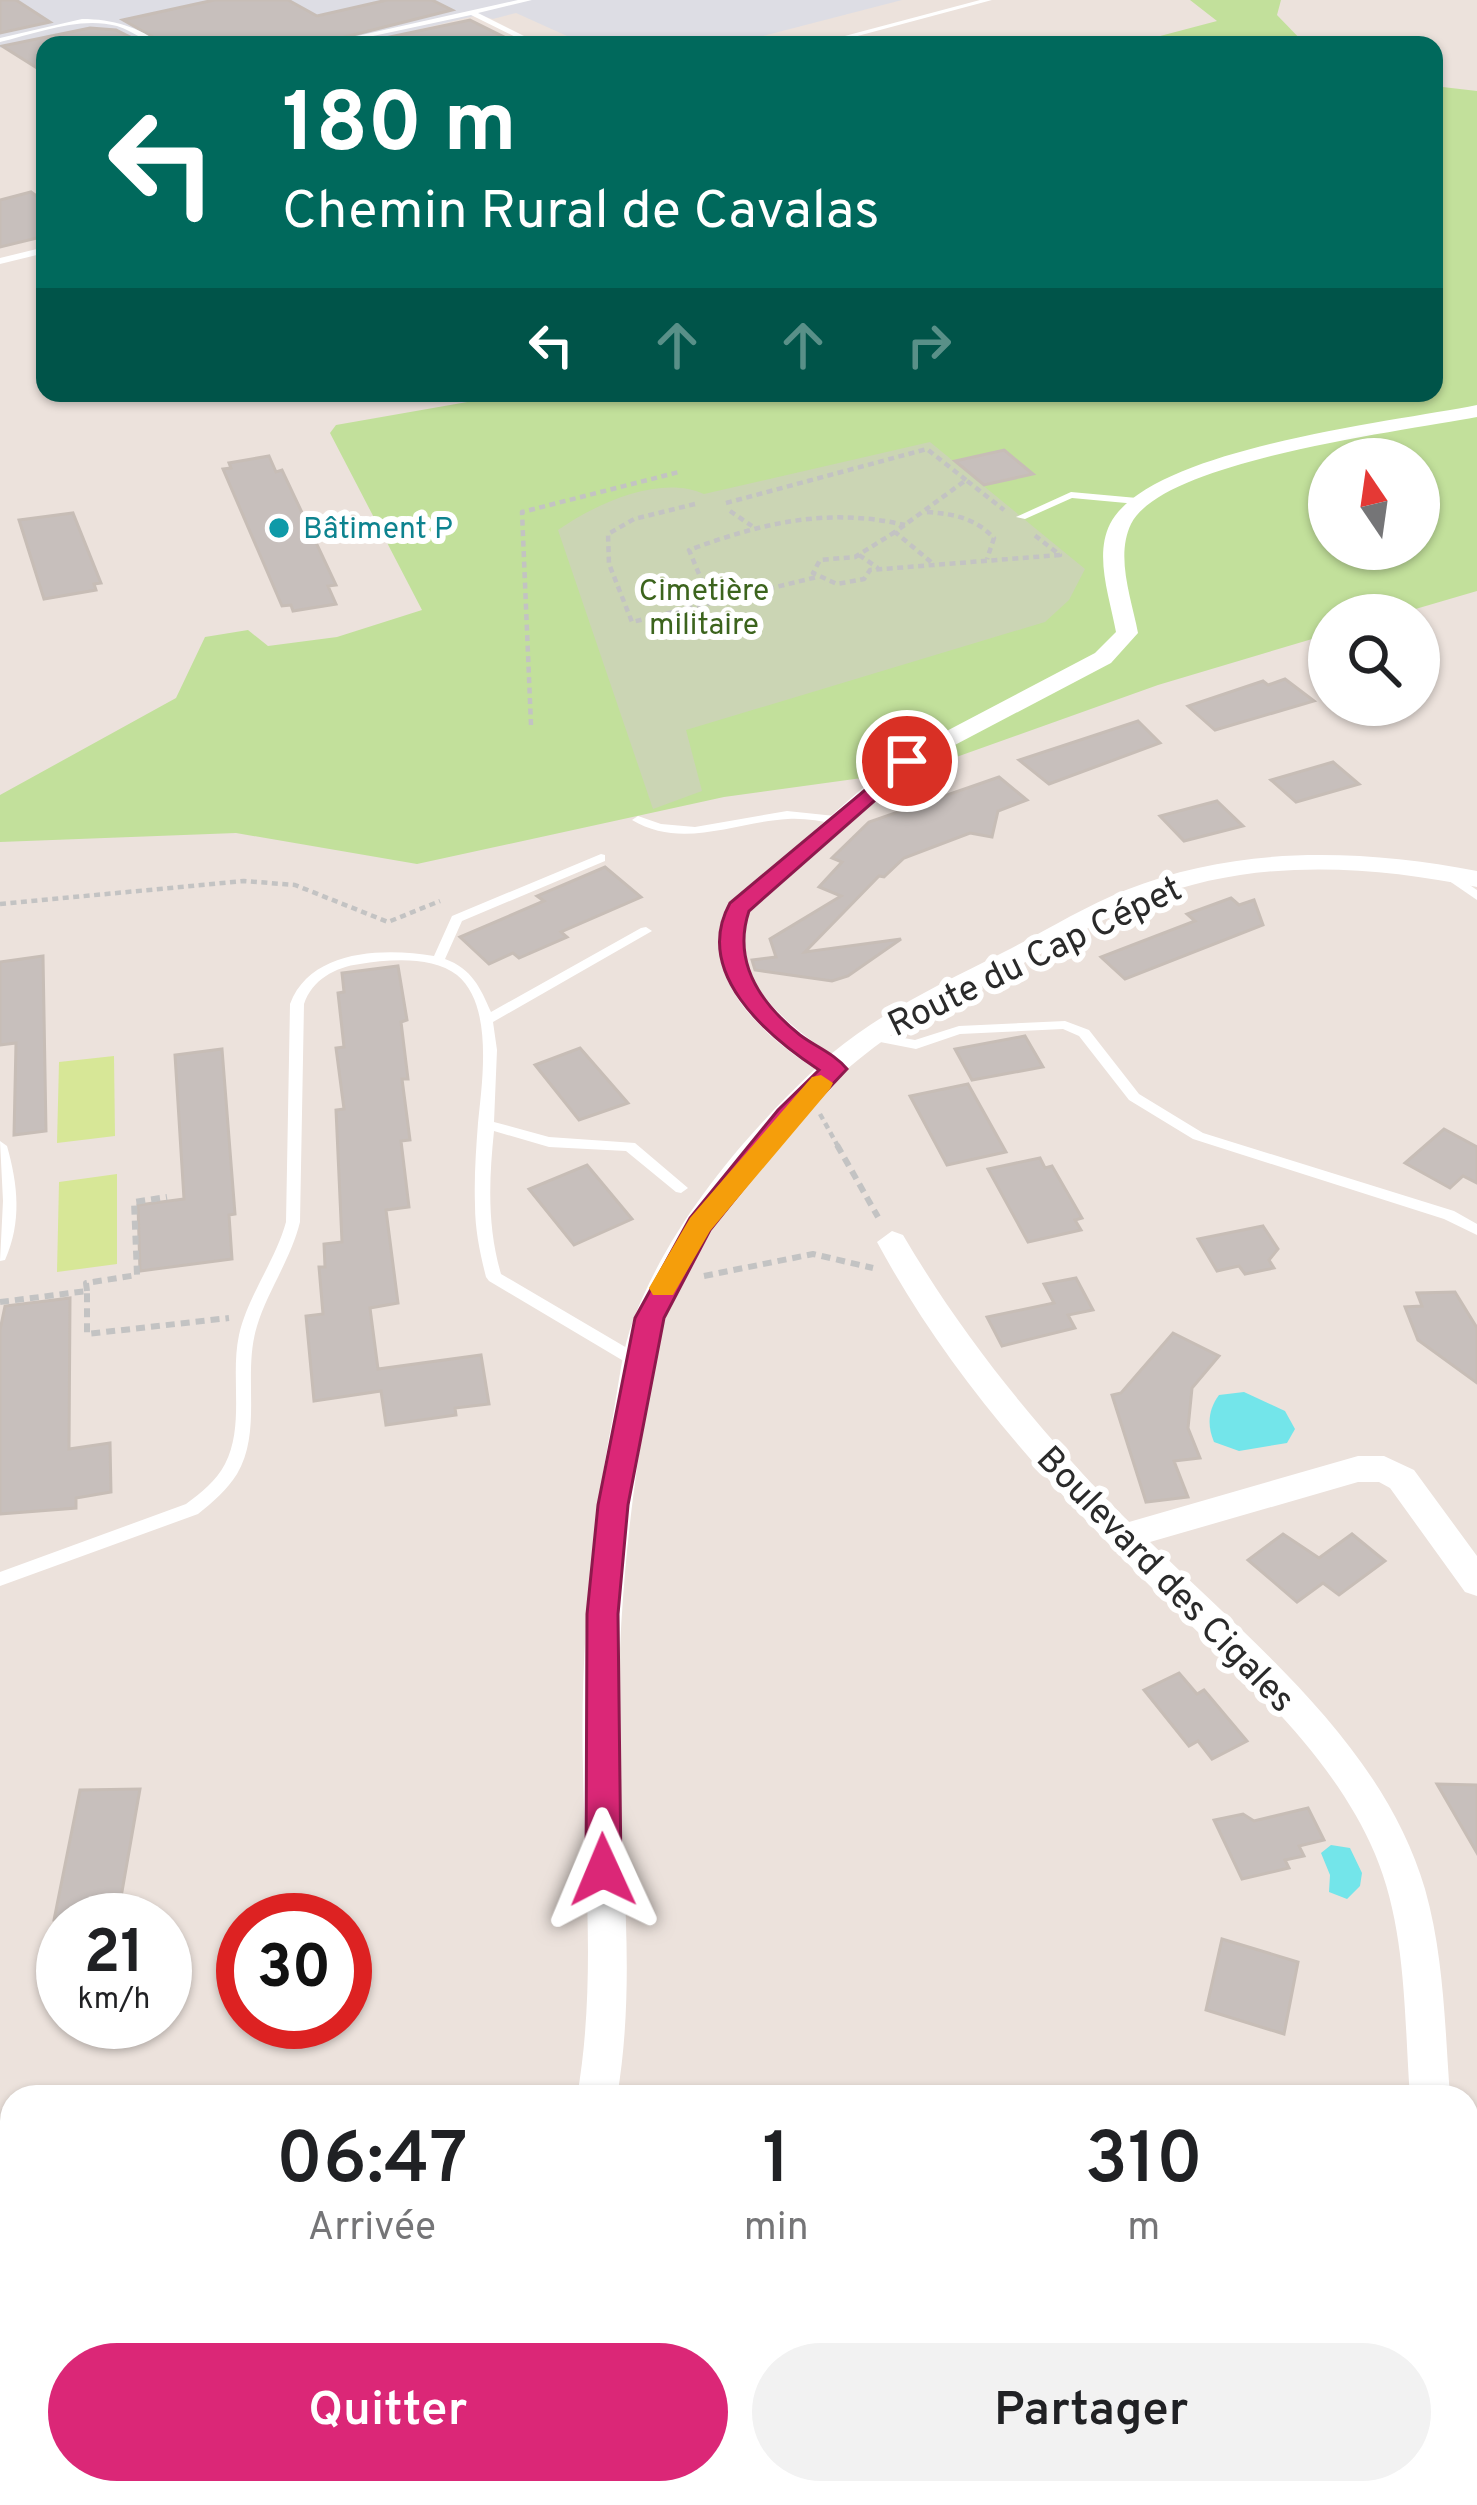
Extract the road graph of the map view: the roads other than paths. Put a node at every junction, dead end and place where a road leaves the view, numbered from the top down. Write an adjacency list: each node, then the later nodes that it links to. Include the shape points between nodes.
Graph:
1 (528, 0): 3 (lane)
2 (988, 0): 7 (lane)
3 (469, 11): 5 (lane); 6 (lane)
4 (147, 36): 8 (lane, via 110,20)
5 (360, 36)
6 (520, 36)
7 (850, 36)
8 (0, 40)
9 (36, 252): 10 (lane)
10 (0, 261)
11 (1477, 411): 12 (street, via 1207,465)
12 (1137, 501): 13 (lane, via 1071,495); 15 (street, via 1114,541 1127,633 1103,658 907,761)
13 (1018, 518)
14 (638, 820): 15 (lane, via 689,834 791,814)
15 (835, 820): 24 (street, via 738,908 728,938 760,1009)
16 (601, 858): 21 (lane, via 457,919)
17 (1444, 872): 18 (street, Route du Cap Cépet); 19 (lane); 23 (street, Route du Cap Cépet, via 1260,865 1153,888)
18 (1477, 879)
19 (1477, 896)
20 (646, 931): 22 (lane)
21 (437, 963): 22 (lane, via 473,984); 33 (lane, via 397,956 344,962 299,994 293,1222 245,1352 237,1465 193,1509)
22 (485, 1021): 25 (lane)
23 (870, 1036): 24 (street, Route du Cap Cépet); 28 (lane, via 916,1045 959,1030 1065,1025 1084,1033 1133,1096 1198,1136)
24 (823, 1081): 31 (street, Route du Cap Cépet, via 700,1225 665,1284)
25 (485, 1124): 27 (lane, via 549,1142 630,1146); 31 (lane, via 484,1237 494,1277)
26 (0, 1146): 30 (lane, via 12,1203)
27 (681, 1187)
28 (1477, 1230)
29 (892, 1241): 32 (street, Boulevard des Cigales, via 994,1401)
30 (0, 1256)
31 (639, 1362): 35 (street, Route du Cap Cépet, via 602,1614 607,1981)
32 (1126, 1536): 34 (street, via 1358,1468 1384,1469 1402,1479); 36 (street, Boulevard des Cigales, via 1328,1744 1384,1831 1414,1921)
33 (0, 1579)
34 (1477, 1582)
35 (600, 2085)
36 (1429, 2085)

